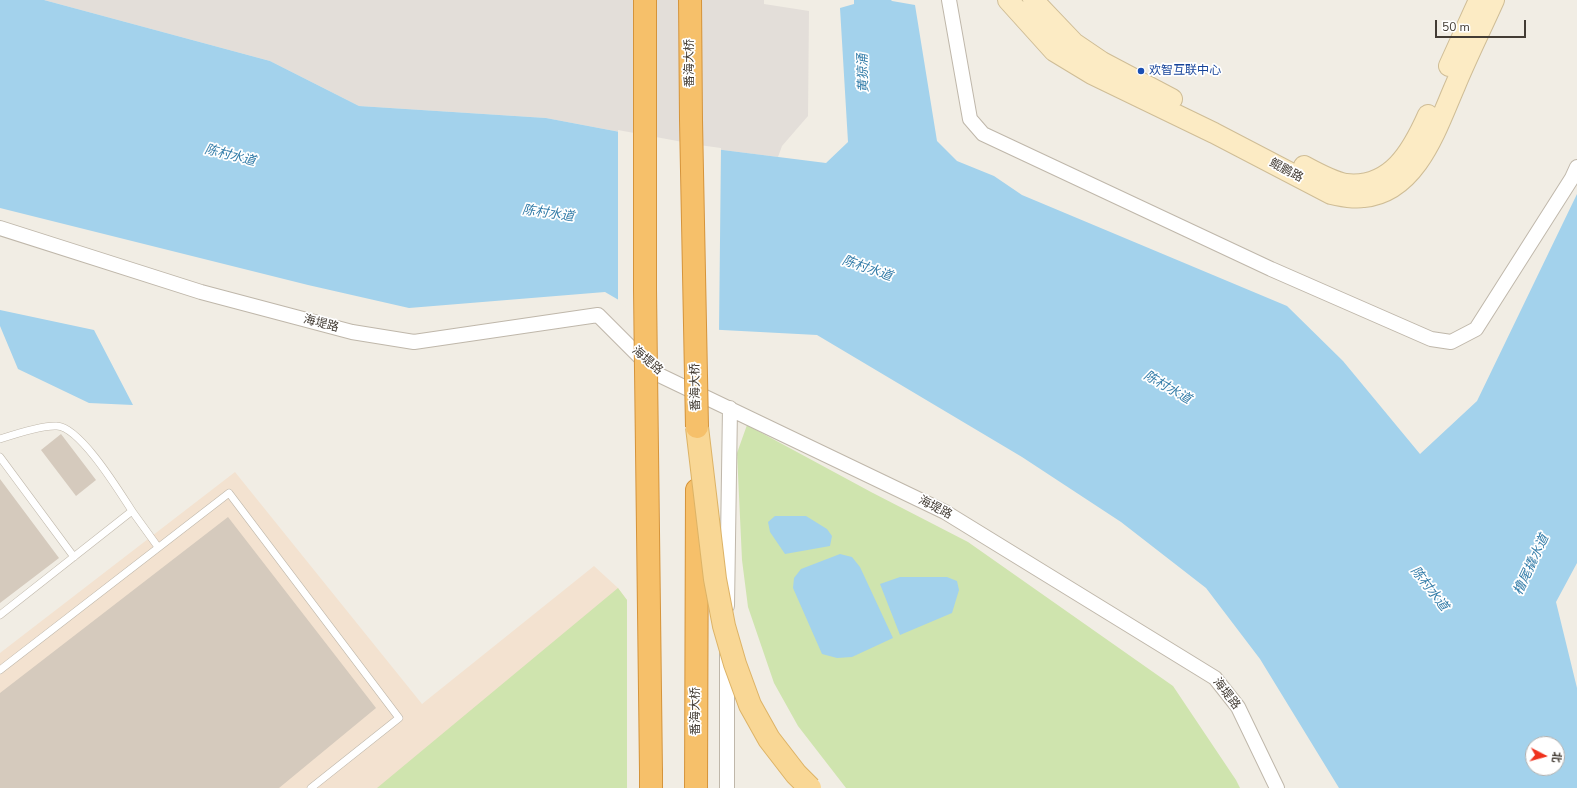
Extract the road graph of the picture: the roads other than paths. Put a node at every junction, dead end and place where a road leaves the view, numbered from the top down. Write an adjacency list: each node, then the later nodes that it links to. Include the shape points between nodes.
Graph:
1 (645, 0): 19 (highway, bridge, via 645,290)
2 (690, 0): 11 (highway, 番海大桥, bridge)
3 (949, 0): 8 (street, via 970,120 983,134 1271,269 1431,339 1451,342 1476,329)
4 (1008, 0): 7 (street, 鲲鹏路, via 1054,51 1092,74 1331,194 1348,198 1365,197 1386,191 1405,178 1428,148)
5 (1033, 0): 6 (street, 鲲鹏路, via 1074,43 1102,62 1316,172 1345,184 1364,184 1385,177 1406,157 1421,131)
6 (1479, 0)
7 (1494, 0)
8 (1577, 167)
9 (0, 228): 10 (street, 海堤路, via 201,292 352,332 414,342 598,315 657,374)
10 (730, 408): 22 (street); 24 (street, 海堤路, via 945,512 1215,678 1238,707)
11 (697, 427): 20 (highway, 番海大桥, bridge); 23 (main road, bridge, via 715,579 724,626 735,664 750,706 769,739)
12 (0, 439): 14 (lane, via 47,427 58,426 67,429 83,442)
13 (0, 457): 16 (lane)
14 (132, 511): 15 (lane); 16 (lane)
15 (158, 547): 18 (lane); 21 (lane, via 229,493 399,718)
16 (74, 557): 17 (lane)
17 (0, 615)
18 (0, 670)
19 (651, 780)
20 (696, 781)
21 (311, 788)
22 (726, 788)
23 (810, 788)
24 (1278, 788)

